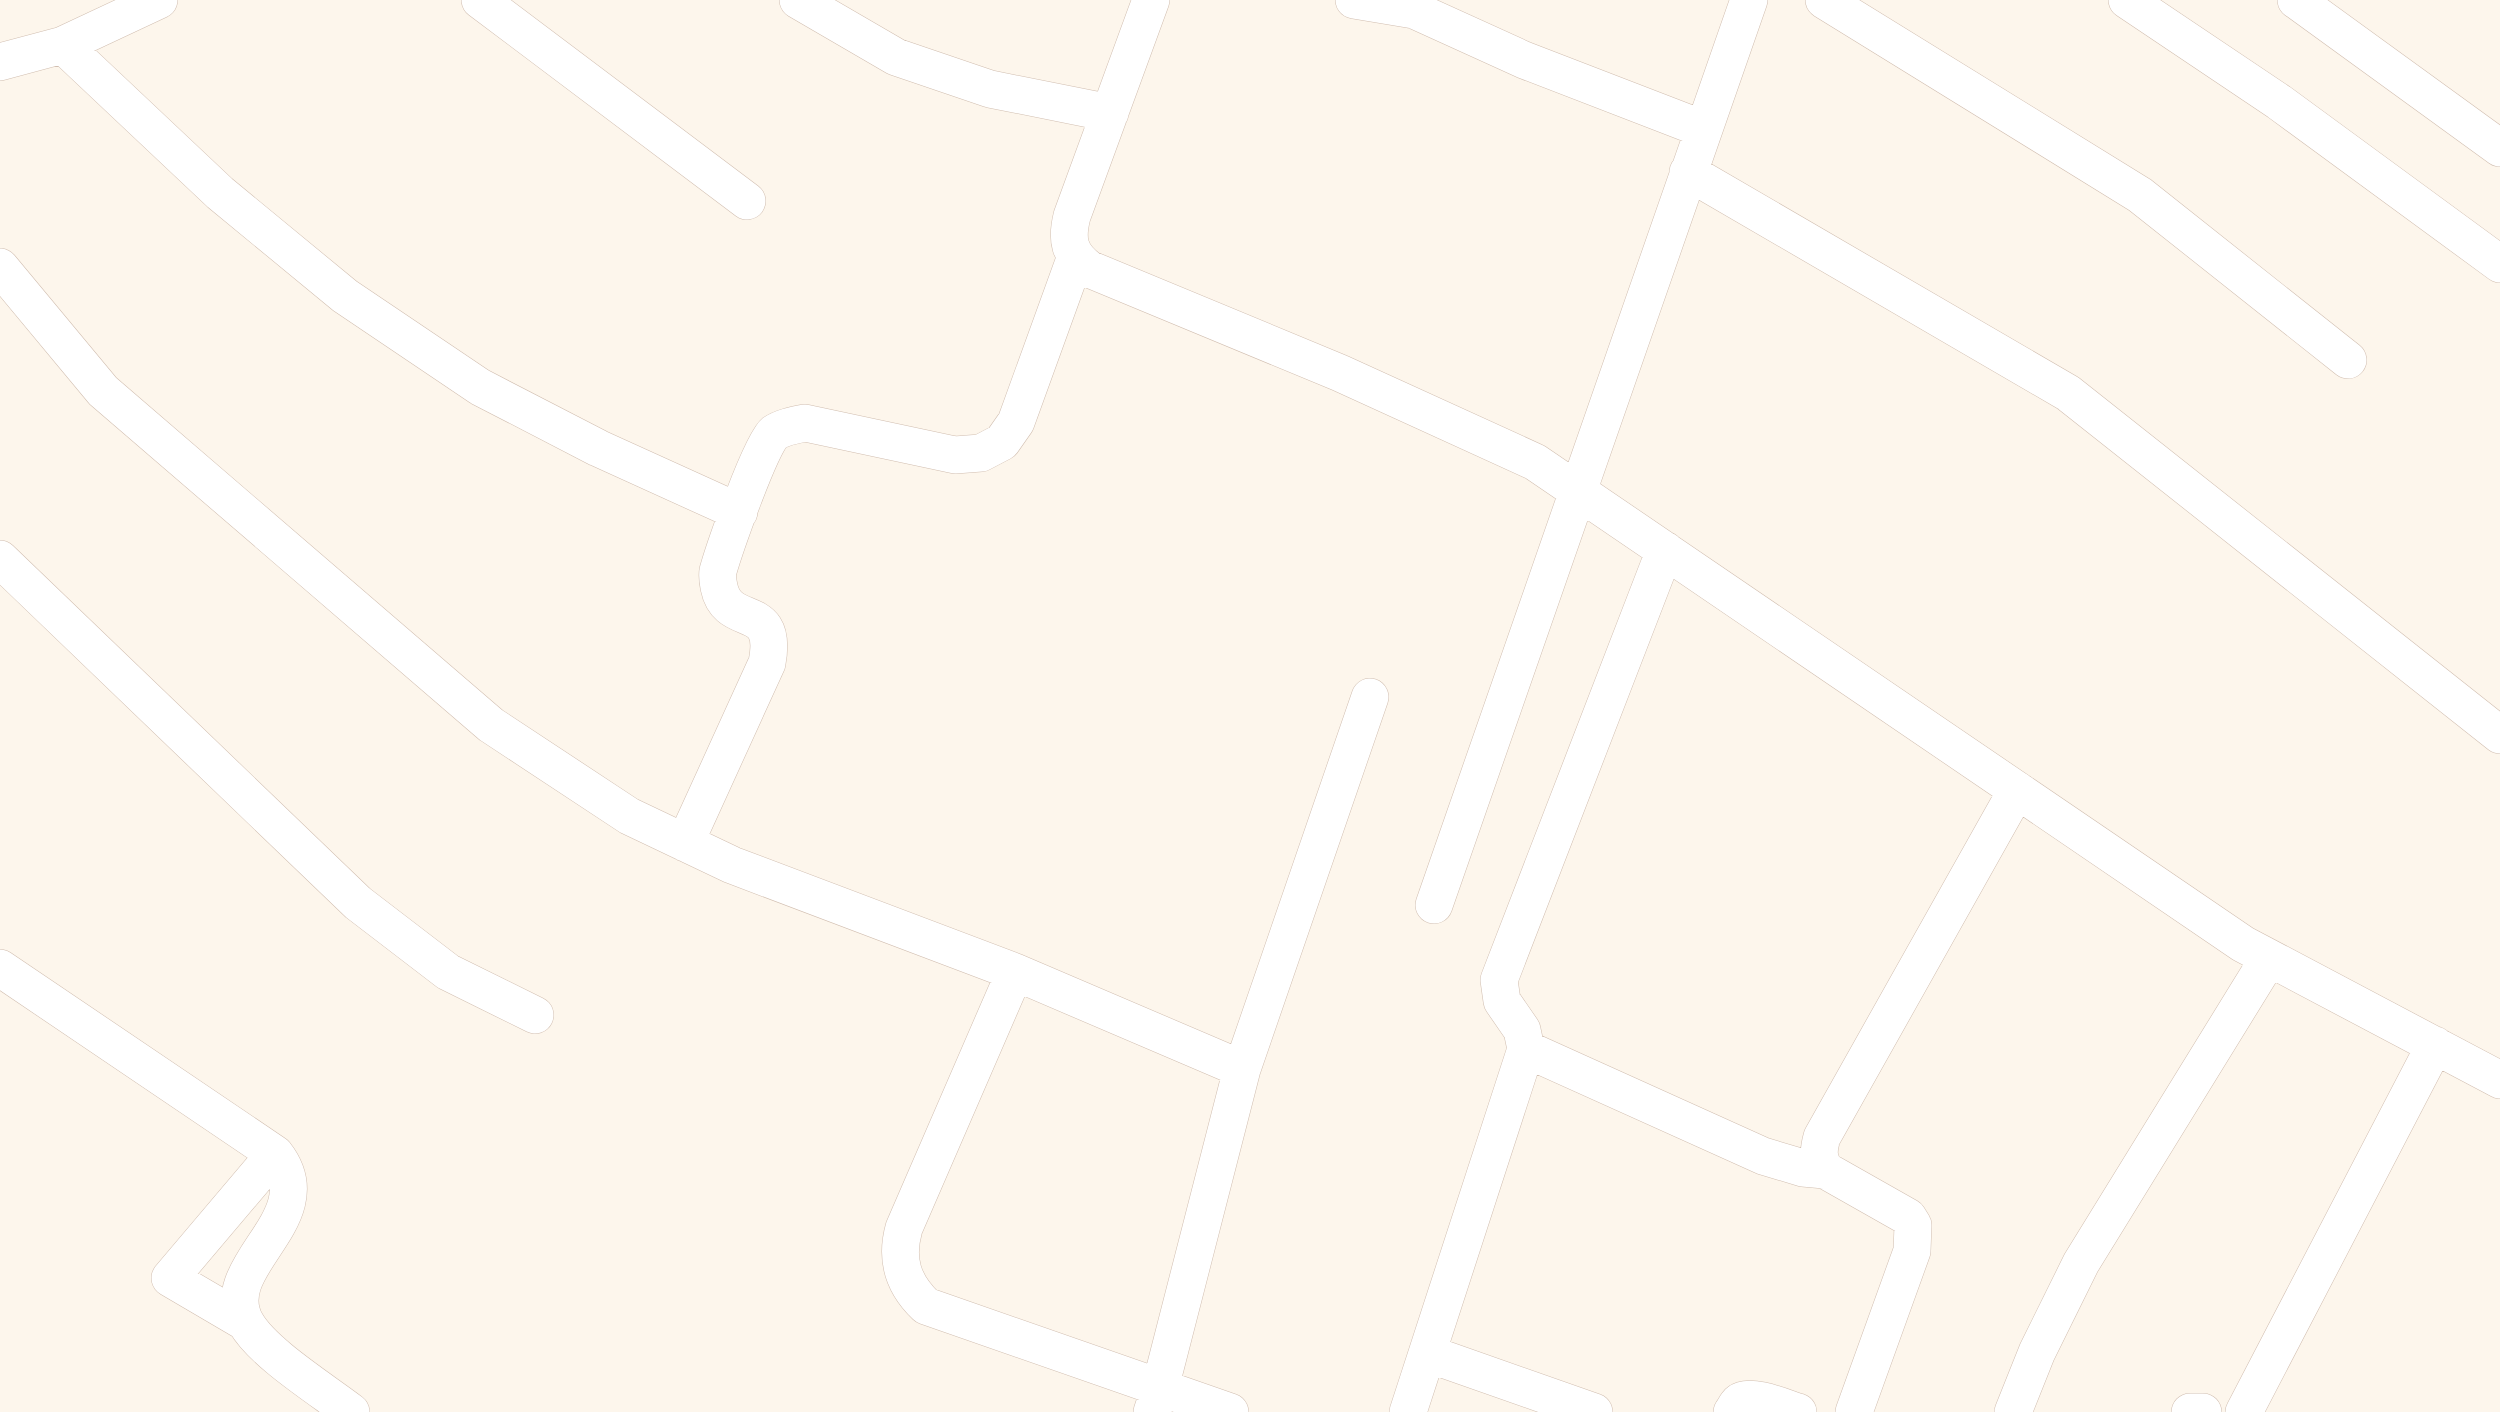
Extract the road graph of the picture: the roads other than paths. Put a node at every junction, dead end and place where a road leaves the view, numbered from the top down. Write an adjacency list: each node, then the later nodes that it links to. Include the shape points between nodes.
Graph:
1 (159, 0): 10 (street)
2 (480, 0): 16 (street)
3 (799, 0): 12 (street, via 896,57 990,89)
4 (1151, 0): 12 (street)
5 (1354, 0): 13 (street, via 1414,10 1524,60)
6 (1749, 0): 13 (street)
7 (1824, 0): 20 (street, via 2140,195)
8 (2127, 0): 18 (street, via 2279,103)
9 (2296, 0): 14 (street)
10 (63, 45): 11 (street); 22 (street, via 220,193 345,296 480,387 597,448)
11 (0, 62)
12 (1110, 113): 17 (street, via 1069,229)
13 (1703, 129): 15 (street)
14 (2500, 148)
15 (1688, 172): 21 (street); 26 (street, via 2068,393)
16 (747, 201)
17 (1075, 259): 21 (street, via 1088,269 1340,373 1535,462); 22 (street, via 1016,422 1002,442 981,453 955,455 805,423 788,427 766,443)
18 (2500, 264)
19 (0, 267): 28 (street, via 103,391 491,724 629,816)
20 (2348, 360)
21 (1577, 491): 23 (street); 29 (street)
22 (738, 512): 28 (street, via 718,574 719,588 731,608 768,630 770,646 767,663)
23 (1665, 550): 27 (street); 35 (street, via 1499,979 1502,1001 1522,1030)
24 (0, 559): 33 (street, via 358,903 449,972)
25 (1370, 697): 36 (street)
26 (2500, 735)
27 (2017, 790): 30 (street); 39 (street, via 1822,1137 1819,1161)
28 (685, 843): 32 (street)
29 (1434, 905)
30 (2269, 958): 34 (street); 50 (street, via 2081,1263)
31 (0, 968): 38 (street)
32 (1015, 972): 36 (street); 42 (street, via 904,1228 899,1246 902,1268 911,1292 926,1306)
33 (535, 1015)
34 (2435, 1045): 37 (street); 53 (street)
35 (1526, 1049): 39 (street, via 1763,1156); 41 (street)
36 (1242, 1069): 42 (street)
37 (2500, 1080)
38 (275, 1154): 40 (street, via 285,1167 289,1193 239,1295); 40 (street, via 170,1278)
39 (1825, 1170): 49 (street, via 1908,1217 1913,1225 1912,1251)
40 (245, 1322): 43 (street, via 259,1342)
41 (1429, 1354): 45 (street); 46 (street)
42 (1156, 1400): 44 (street)
43 (351, 1412)
44 (1230, 1412)
45 (1408, 1412)
46 (1594, 1412)
47 (1732, 1412): 48 (street, via 1739,1402 1756,1399)
48 (1798, 1412)
49 (1854, 1412)
50 (2013, 1412)
51 (2190, 1412): 52 (street)
52 (2203, 1412)
53 (2244, 1412)

